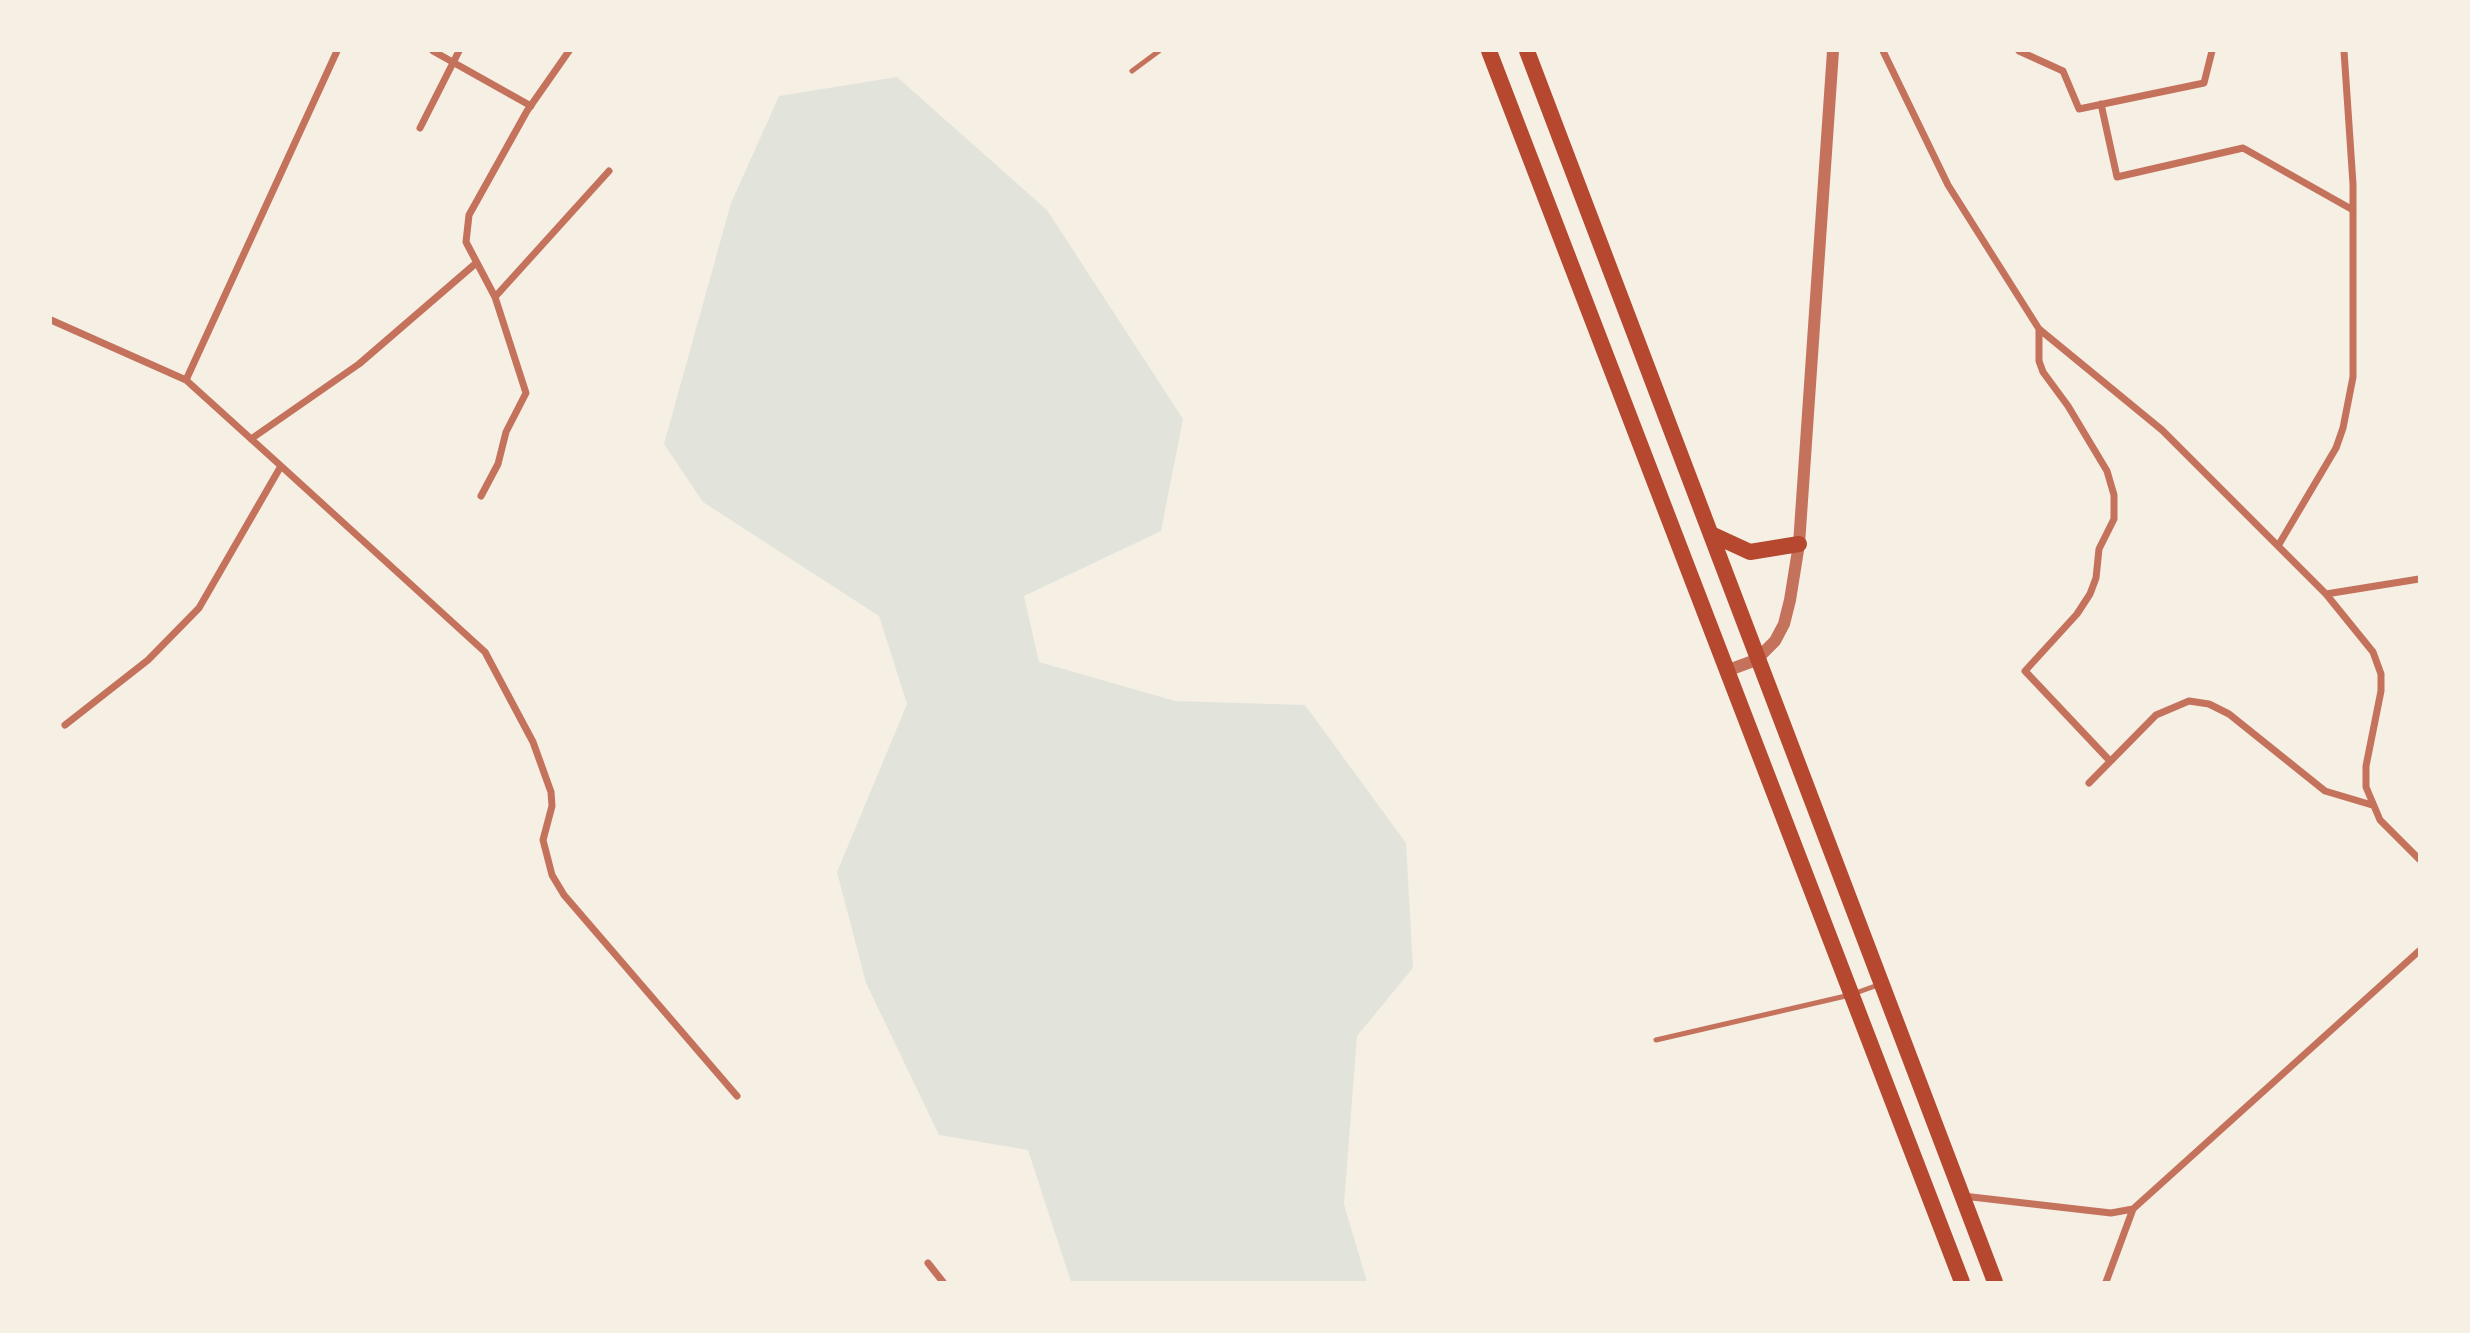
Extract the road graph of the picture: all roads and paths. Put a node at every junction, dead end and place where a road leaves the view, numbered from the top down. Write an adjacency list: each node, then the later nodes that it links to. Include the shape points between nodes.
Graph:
1 (337, 51): 24 (street)
2 (433, 51): 13 (street)
3 (459, 51): 13 (street)
4 (569, 51): 16 (street)
5 (1159, 51): 14 (lane)
6 (1489, 51): 34 (main road)
7 (1527, 51): 28 (main road)
8 (1833, 51): 29 (street)
9 (1883, 51): 23 (street, via 1948,185)
10 (2019, 51): 15 (street, via 2063,71 2079,109)
11 (2212, 51): 15 (street, via 2204,83)
12 (2344, 51): 19 (street)
13 (454, 62): 16 (street); 17 (street)
14 (1132, 71)
15 (2101, 104): 19 (street, via 2117,177 2243,148)
16 (531, 106): 20 (street, via 469,215 466,242)
17 (420, 128)
18 (609, 171): 21 (street)
19 (2353, 210): 30 (street, via 2353,377 2343,428 2336,448)
20 (475, 264): 21 (street); 25 (street, via 359,364)
21 (495, 297): 27 (street, via 526,393)
22 (51, 320): 24 (street)
23 (2039, 329): 30 (street, via 2162,430); 36 (street, via 2043,372 2107,471 2114,519 2099,549 2090,594 2025,671)
24 (186, 380): 25 (street)
25 (251, 439): 26 (street)
26 (281, 466): 35 (street, via 199,608 148,660); 44 (street, via 485,652 533,742 551,792 543,840 552,875 564,895)
27 (481, 496)
28 (1711, 534): 29 (main road, via 1750,552); 33 (main road)
29 (1799, 544): 33 (street, via 1784,624)
30 (2278, 546): 32 (street)
31 (2419, 579): 32 (street)
32 (2326, 594): 38 (street, via 2373,652 2381,674 2366,766)
33 (1756, 660): 34 (street); 41 (main road)
34 (1726, 671): 42 (main road)
35 (65, 725)
36 (2110, 761): 37 (street); 38 (street, via 2156,715 2189,701 2209,704 2229,714 2325,791)
37 (2089, 783)
38 (2372, 805): 39 (street, via 2380,820)
39 (2419, 859)
40 (2419, 951): 46 (street)
41 (1881, 984): 42 (lane); 45 (main road)
42 (1850, 995): 43 (lane); 49 (main road)
43 (1656, 1040)
44 (737, 1096)
45 (1962, 1195): 46 (street, via 2111,1213); 50 (main road)
46 (2133, 1209): 51 (street)
47 (928, 1263): 48 (street)
48 (943, 1282)
49 (1962, 1282)
50 (1995, 1282)
51 (2106, 1282)

